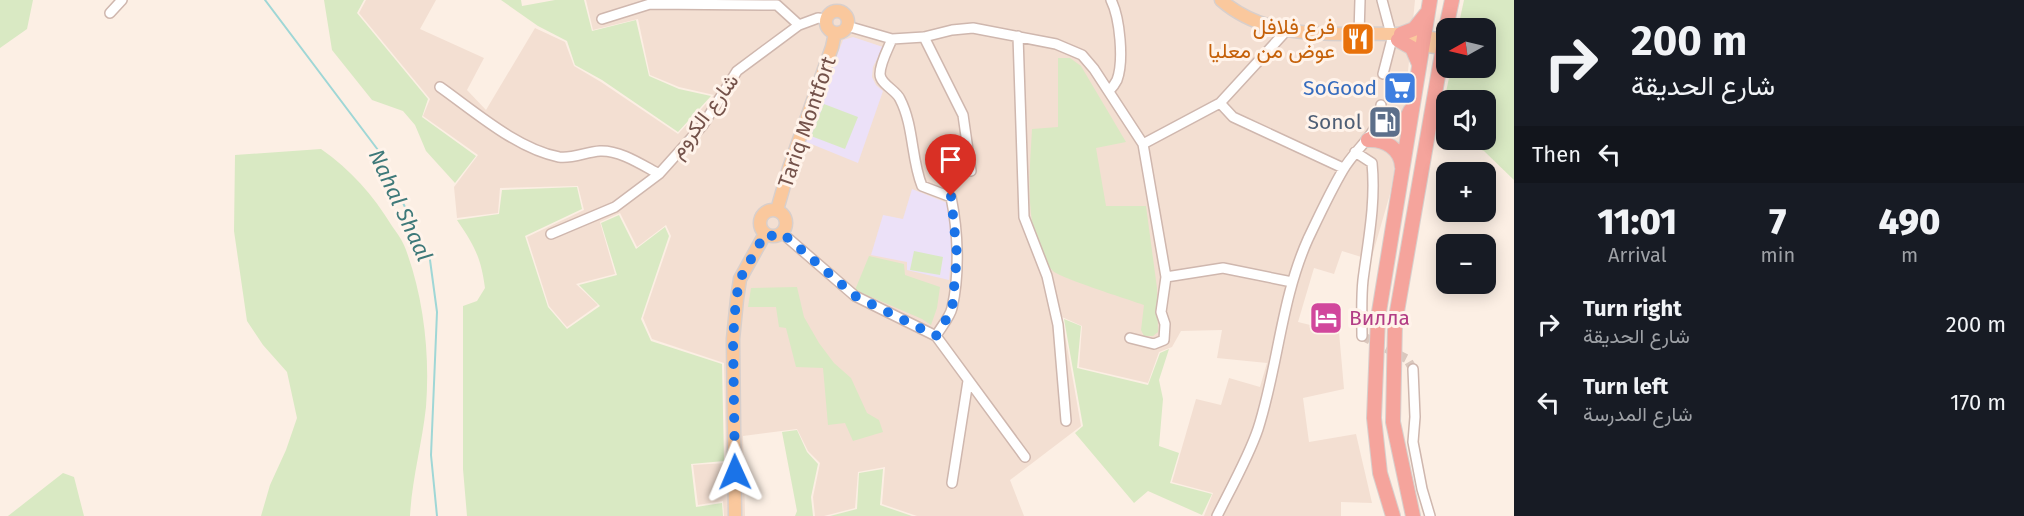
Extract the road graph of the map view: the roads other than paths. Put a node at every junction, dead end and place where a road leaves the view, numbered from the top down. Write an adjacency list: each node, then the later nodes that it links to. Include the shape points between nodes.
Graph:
1 (122, 0): 10 (street)
2 (1111, 0): 30 (street, via 1116,10 1121,63 1117,82)
3 (1221, 0): 15 (main road, via 1240,14)
4 (1360, 0): 17 (street)
5 (1382, 0): 20 (street)
6 (650, 2): 7 (street); 11 (street)
7 (778, 2): 13 (street)
8 (839, 5): 12 (main road); 14 (main road, via 847,16)
9 (1429, 6): 20 (highway, via 1414,29); 23 (highway)
10 (110, 13)
11 (602, 19)
12 (826, 19): 13 (street, شارع الكروم); 16 (main road)
13 (799, 25): 39 (street, شارع الكروم, via 737,70 703,125)
14 (847, 27): 16 (main road); 22 (street)
15 (1287, 30): 17 (main road); 32 (street)
16 (835, 33): 41 (main road, Tariq Montfort)
17 (1359, 34): 20 (main road)
18 (1018, 36): 19 (street, via 973,28); 30 (street, via 1056,44 1082,55); 52 (street, via 1024,217 1047,276 1058,326)
19 (924, 37): 22 (street); 38 (street, via 963,115)
20 (1396, 37): 23 (main road); 24 (highway, via 1412,48); 25 (street)
21 (1436, 38): 23 (main road)
22 (892, 39): 47 (street, via 879,72 880,80 900,99 922,186 951,196 954,212 957,255 952,310)
23 (1423, 41): 24 (highway)
24 (1419, 64): 31 (highway)
25 (1383, 74)
26 (1438, 78): 28 (highway)
27 (1439, 78): 28 (highway)
28 (1437, 81): 58 (highway, via 1395,323 1393,422)
29 (440, 87): 39 (street, via 537,151 561,158 602,151 631,158)
30 (1109, 91): 35 (street)
31 (1414, 101): 34 (highway, via 1408,118 1398,127); 40 (highway)
32 (1220, 103): 35 (street); 37 (street, via 1233,117)
33 (1381, 105): 34 (street, via 1381,117)
34 (1368, 140): 36 (street); 40 (highway, via 1395,149 1402,161)
35 (1143, 144): 45 (street)
36 (1355, 152): 37 (street); 48 (street, via 1372,163 1373,178)
37 (1343, 168): 46 (street, via 1307,241)
38 (971, 171)
39 (660, 174): 43 (street, شارع الكروم, via 615,207)
40 (1402, 174): 57 (highway, via 1378,318 1374,418 1380,473)
41 (777, 210): 42 (main road, via 786,220); 44 (main road, via 765,212 760,219)
42 (782, 233): 44 (main road); 47 (street, via 855,296)
43 (551, 234)
44 (765, 234): 55 (main road, via 740,279 736,299)
45 (1166, 277): 46 (street, via 1223,268); 49 (street, via 1161,312 1164,339 1154,344)
46 (1292, 282): 56 (street, via 1258,430)
47 (936, 336): 51 (street)
48 (1362, 336)
49 (1130, 338)
50 (1413, 369): 59 (street, via 1413,442)
51 (968, 381): 53 (street); 54 (street)
52 (1066, 421)
53 (1024, 457)
54 (952, 483)
55 (735, 516)
56 (1217, 516)
57 (1393, 516)
58 (1413, 516)
59 (1430, 516)

